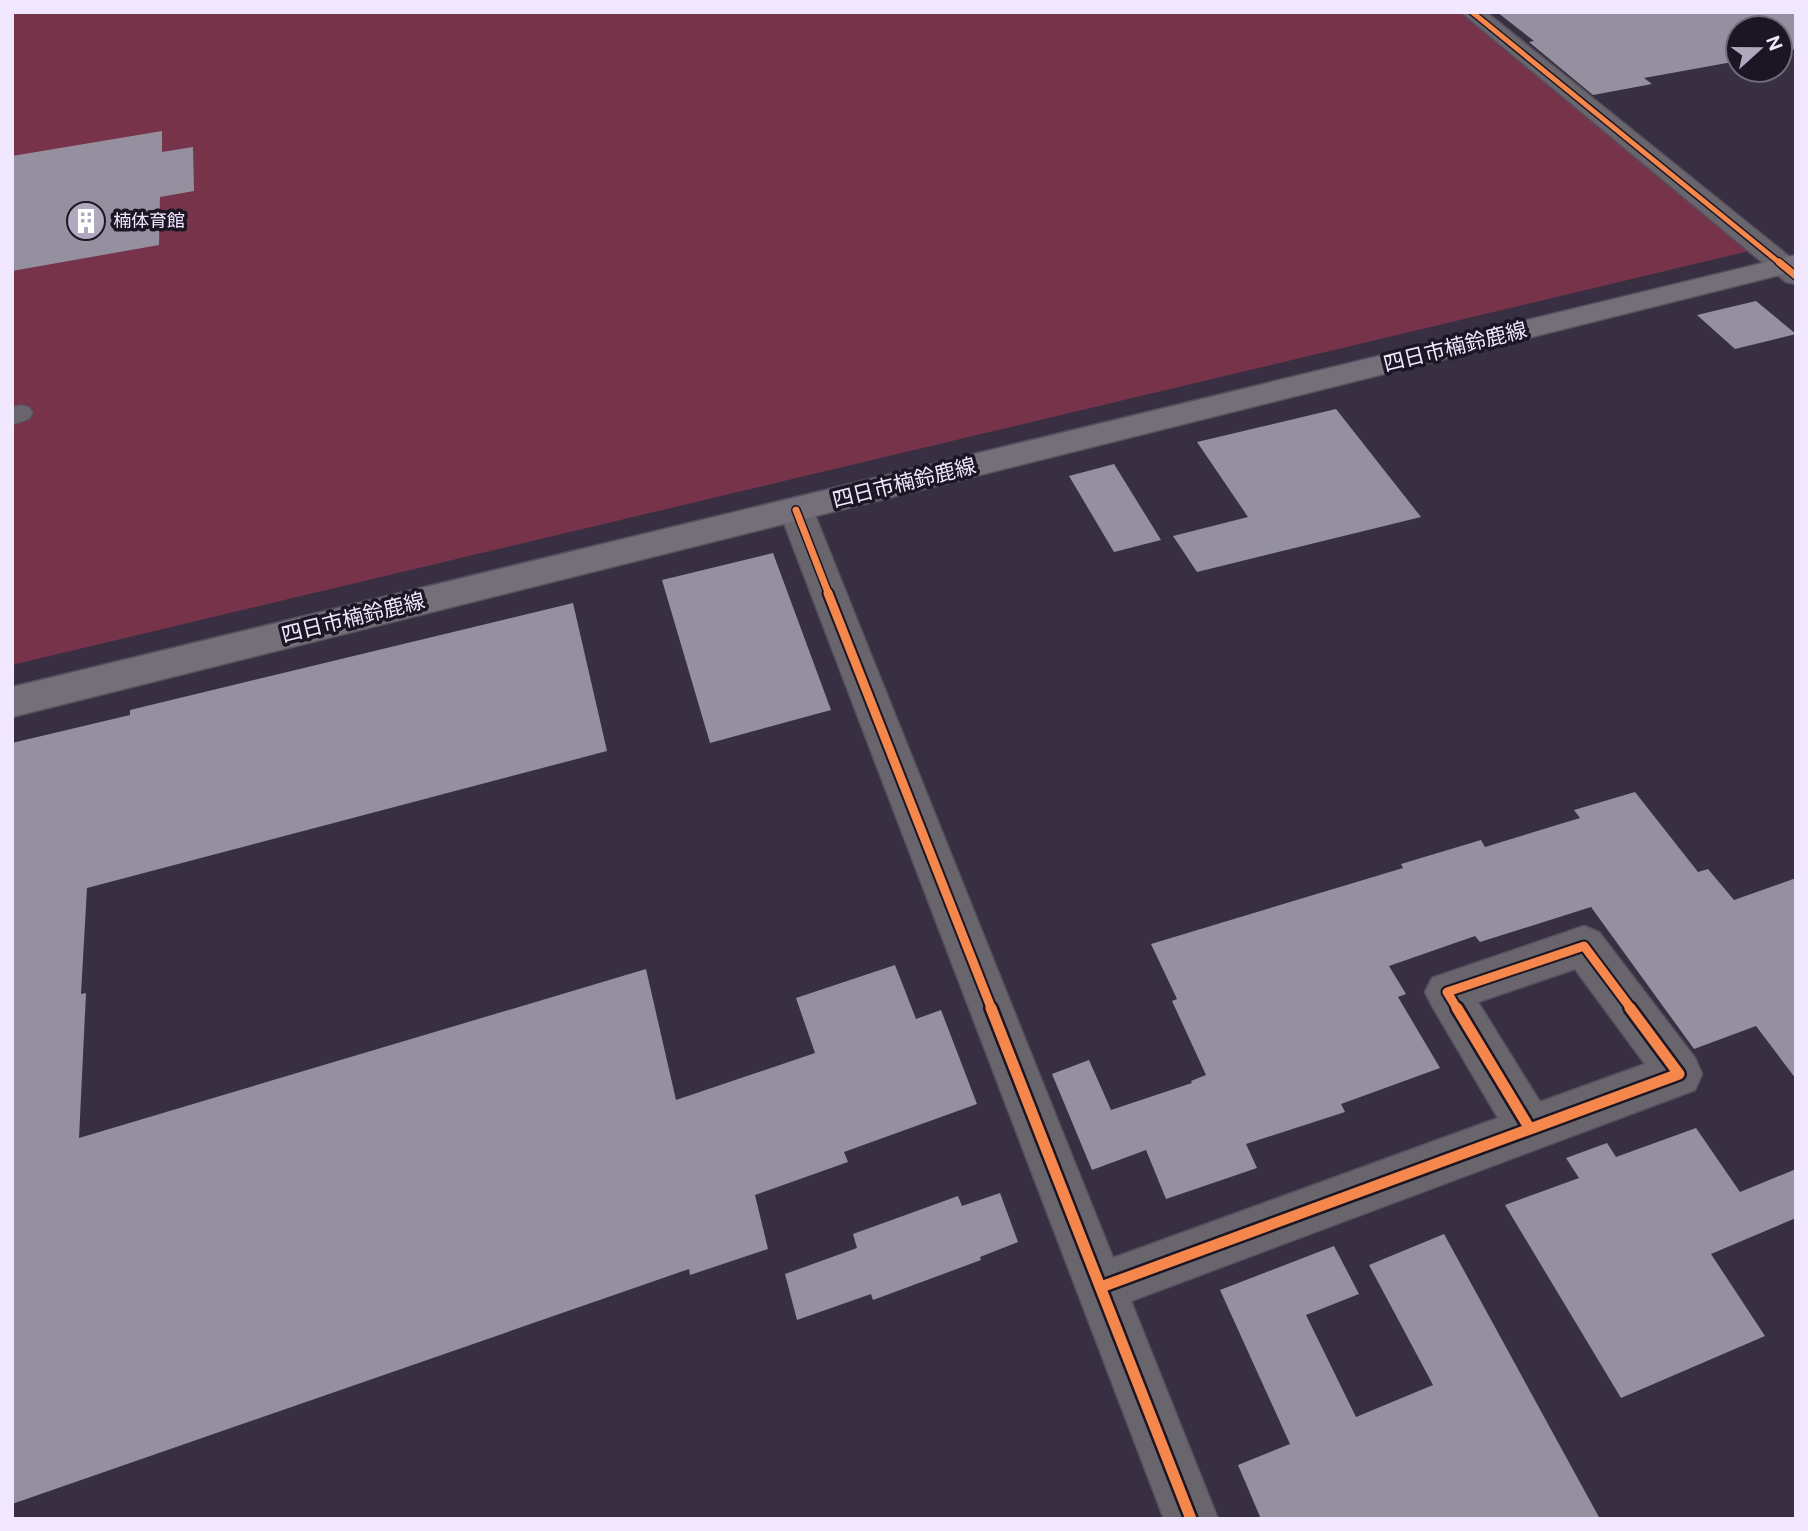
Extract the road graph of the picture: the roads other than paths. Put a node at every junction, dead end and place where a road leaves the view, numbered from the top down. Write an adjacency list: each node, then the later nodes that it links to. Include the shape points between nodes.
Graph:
1 (1472, 12): 2 (street)
2 (1792, 268): 3 (main road, 四日市楠鈴鹿線)
3 (796, 510): 4 (main road, 四日市楠鈴鹿線); 6 (street)
4 (12, 702)
5 (1531, 1130): 5 (street, via 1679,1074 1584,946 1447,992); 6 (street)
6 (1101, 1287): 7 (street)
7 (1191, 1519)

